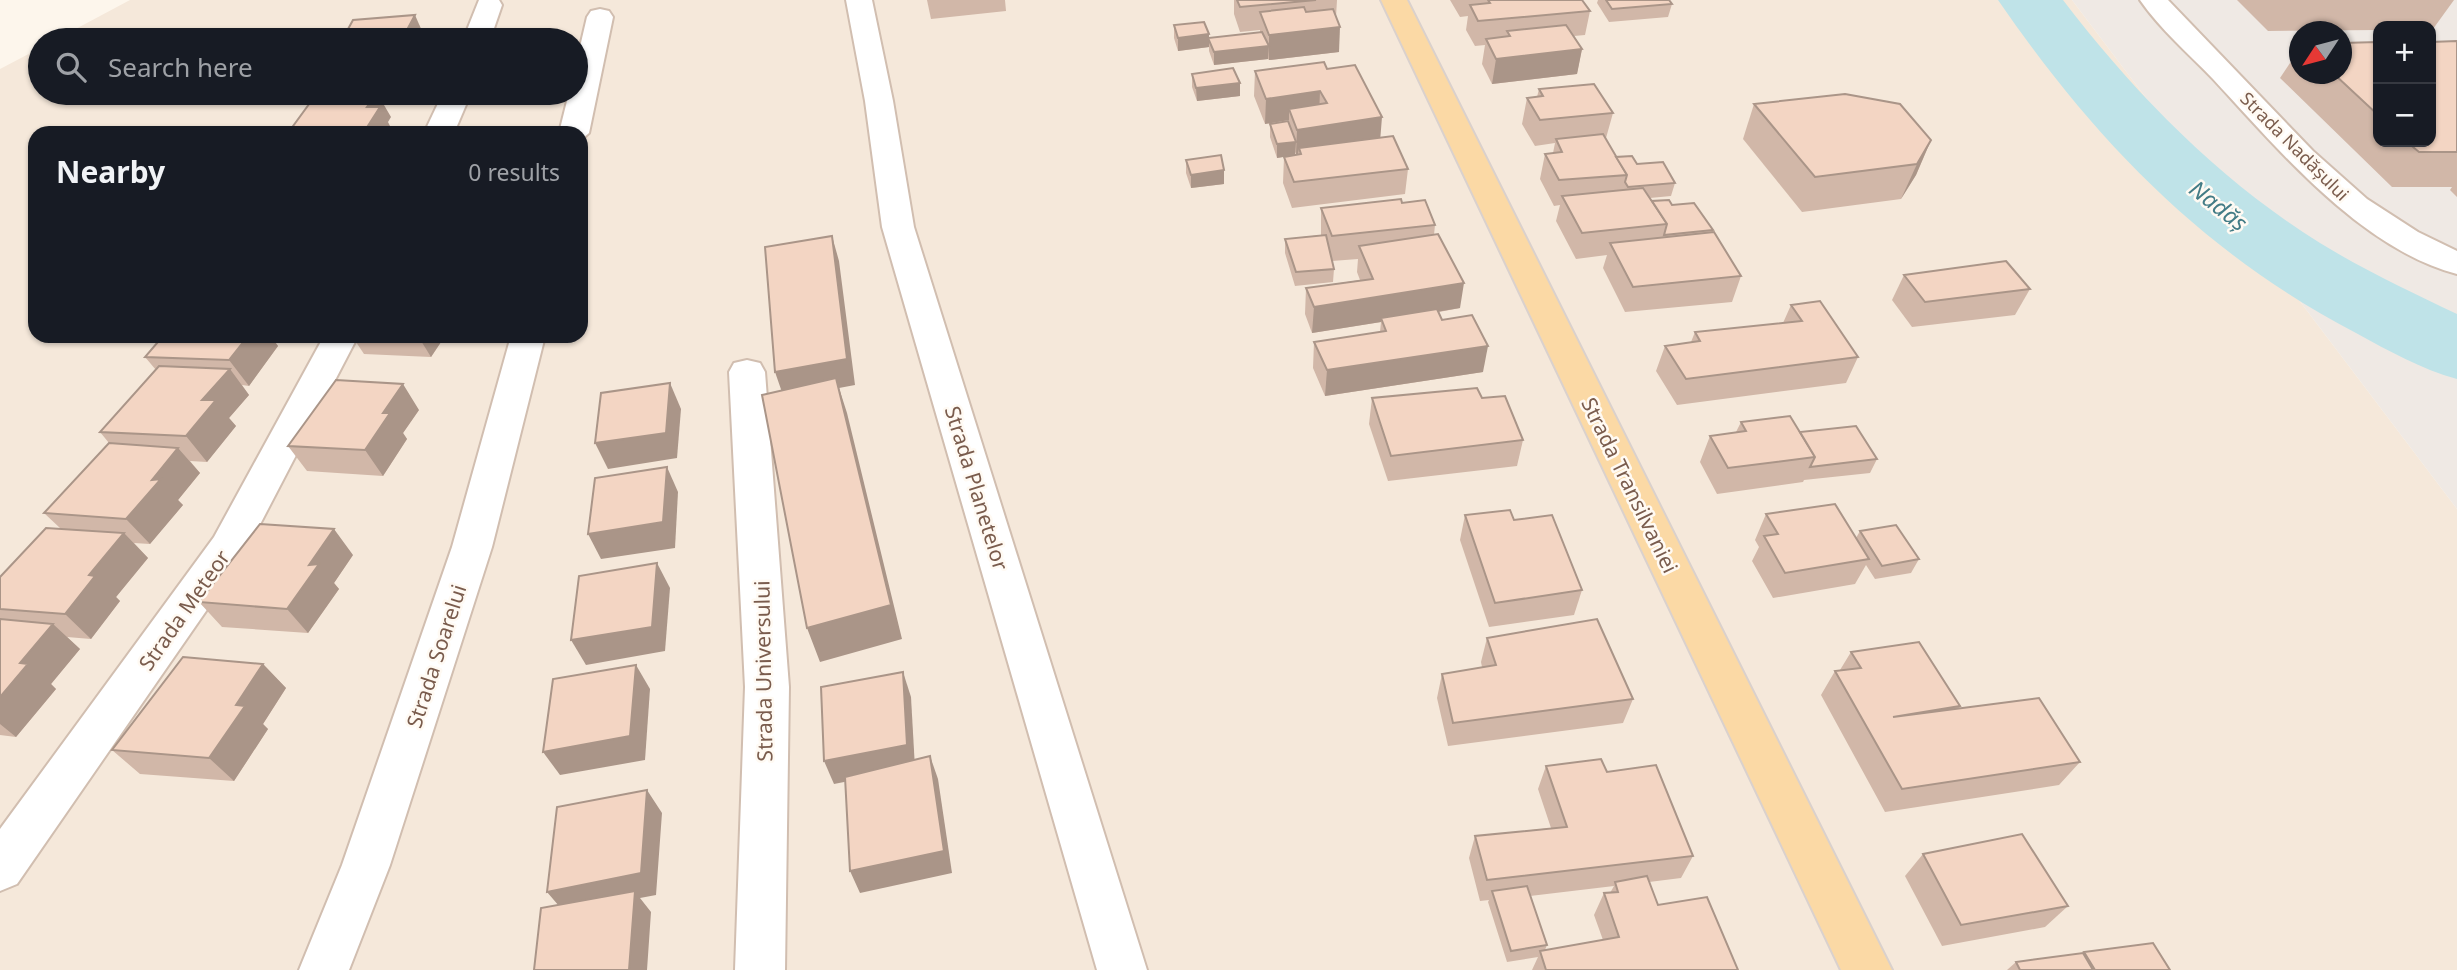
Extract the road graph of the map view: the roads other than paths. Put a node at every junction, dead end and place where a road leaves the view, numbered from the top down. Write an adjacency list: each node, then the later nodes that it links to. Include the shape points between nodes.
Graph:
1 (859, 0): 19 (street, Strada Planetelor, via 898,227)
2 (1394, 0): 20 (main road, Strada Transilvaniei)
3 (2153, 0): 12 (street, Strada Nadășului, via 2356,206)
4 (489, 5): 6 (street)
5 (600, 17): 7 (street)
6 (480, 28)
7 (588, 71)
8 (452, 105): 10 (street)
9 (580, 105): 11 (street)
10 (442, 126)
11 (576, 126)
12 (2457, 264)
13 (337, 343): 16 (street, Strada Meteor, via 228,548)
14 (526, 343): 17 (street, Strada Soarelui, via 472,547 366,865)
15 (747, 372): 18 (street, Strada Universului, via 764,596 767,733)
16 (0, 868)
17 (324, 970)
18 (760, 970)
19 (1122, 970)
20 (1867, 970)

